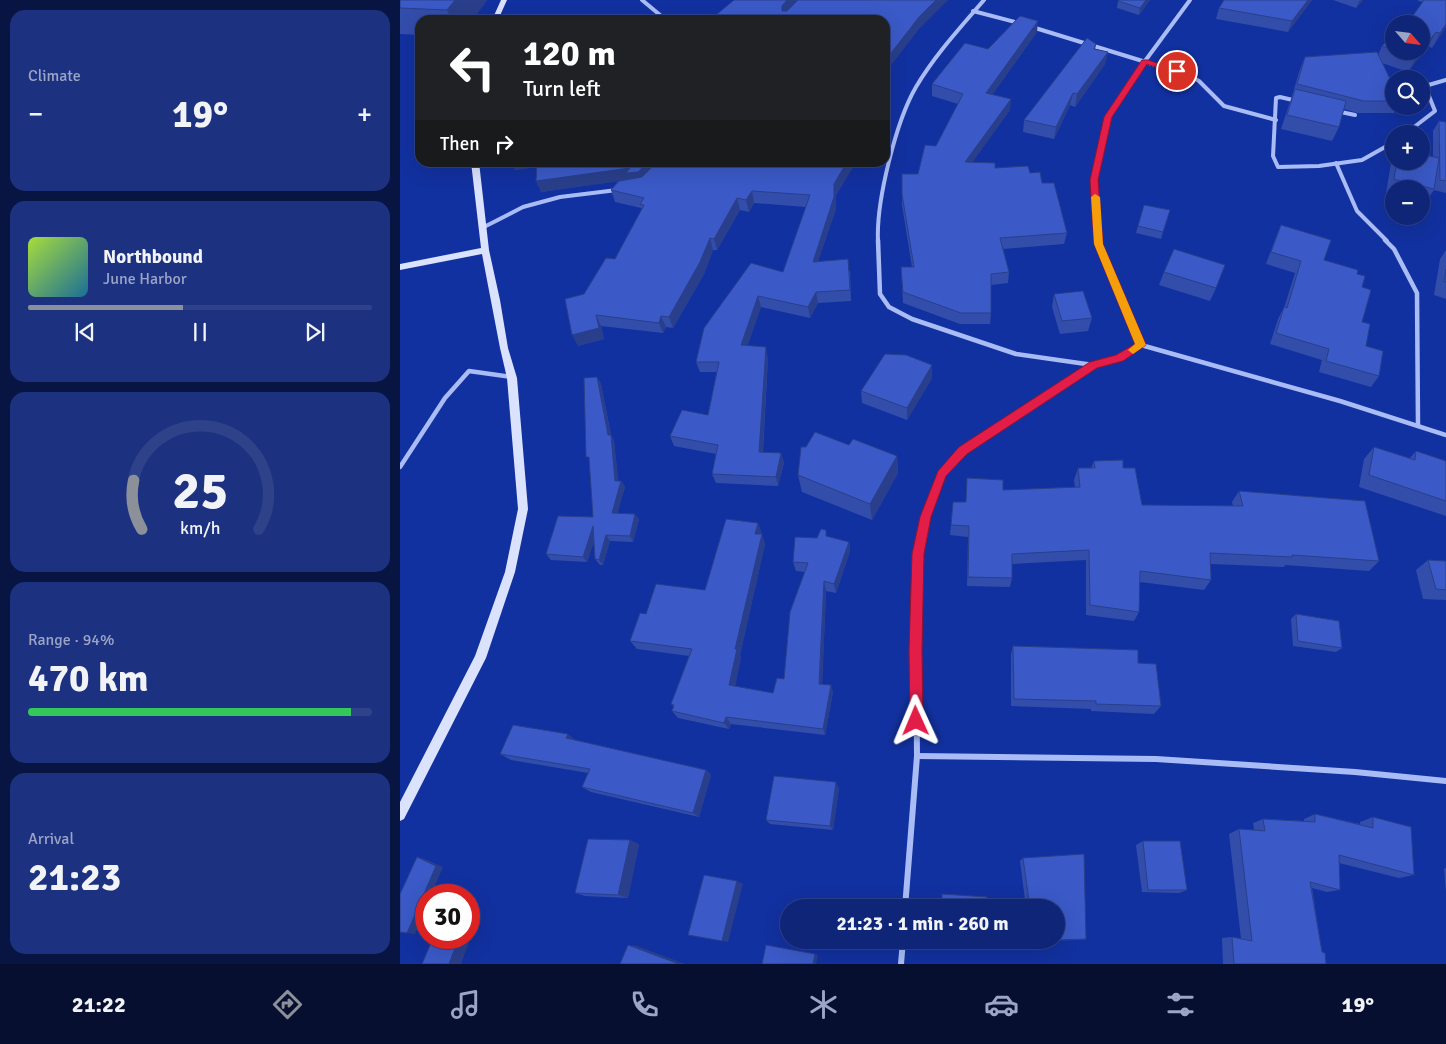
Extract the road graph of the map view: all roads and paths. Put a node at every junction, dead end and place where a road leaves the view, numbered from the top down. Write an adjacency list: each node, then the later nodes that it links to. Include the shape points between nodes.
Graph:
1 (504, 0): 6 (main road)
2 (642, 0): 7 (street)
3 (984, 0): 5 (street)
4 (1190, 0): 10 (street)
5 (973, 11): 8 (street); 18 (street, via 915,88)
6 (497, 15)
7 (660, 15)
8 (1020, 24)
9 (1029, 26): 10 (street)
10 (1145, 61): 15 (street, via 1188,75 1224,106); 26 (street, via 1108,117 1094,180 1098,244)
11 (1446, 80): 16 (street, via 1425,86 1435,111)
12 (1298, 102): 15 (street, via 1276,98)
13 (1326, 108): 14 (street)
14 (1355, 115)
15 (1276, 120): 19 (street, via 1272,156 1278,167)
16 (1417, 125)
17 (1385, 147): 19 (street, via 1362,160)
18 (890, 161)
19 (1336, 164): 29 (street, via 1357,212 1394,249 1417,293)
20 (476, 167): 23 (main road)
21 (889, 167): 27 (street, via 877,222 880,294 889,307 912,319 1016,354)
22 (626, 188): 23 (street, via 560,197 523,207)
23 (482, 228): 24 (main road)
24 (485, 250): 25 (main road); 28 (main road)
25 (400, 267)
26 (1141, 345): 27 (street, via 1119,358); 29 (street)
27 (1093, 365): 32 (street, via 963,450 942,474 925,517 918,554)
28 (512, 378): 31 (street, via 469,371 446,398); 34 (main road, via 523,509 510,572 480,658)
29 (1418, 426): 30 (street)
30 (1446, 435)
31 (400, 467)
32 (917, 756): 33 (street, via 1156,759); 35 (street)
33 (1446, 781)
34 (400, 815)
35 (906, 899)
36 (902, 949): 37 (street)
37 (901, 964)

